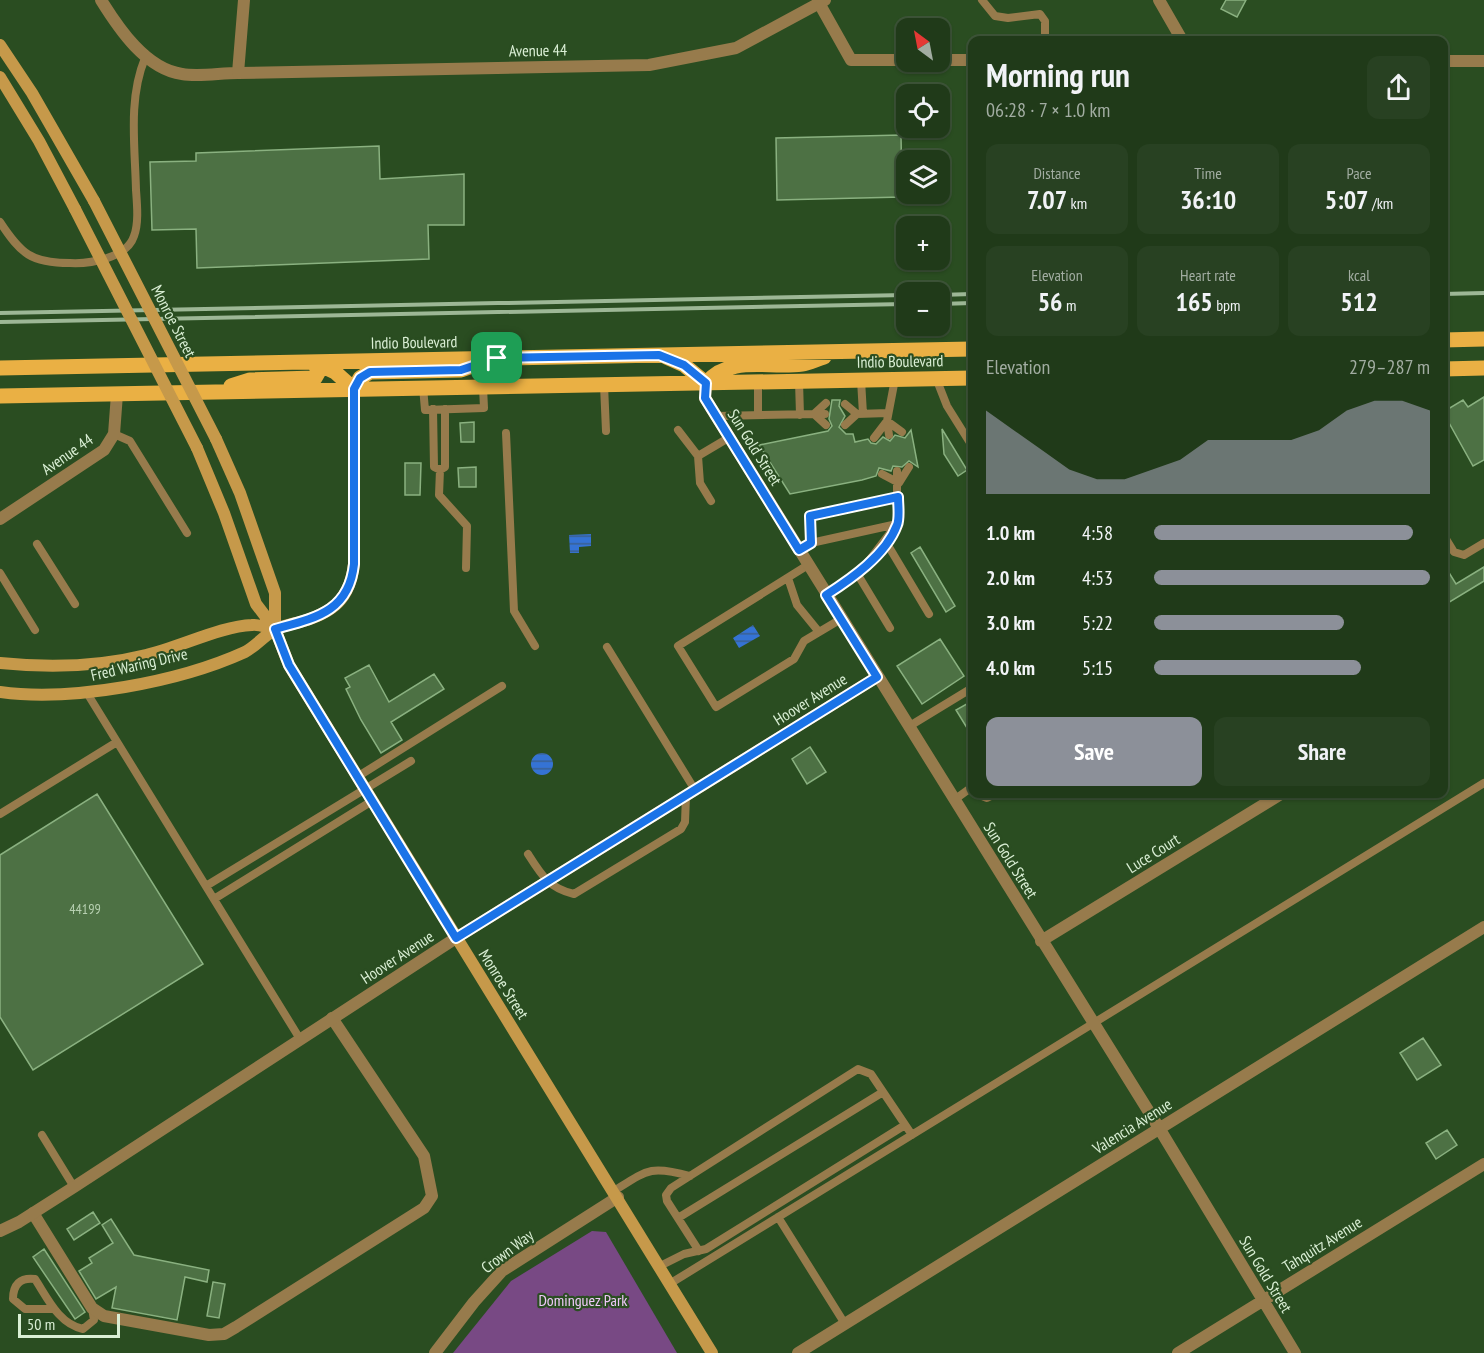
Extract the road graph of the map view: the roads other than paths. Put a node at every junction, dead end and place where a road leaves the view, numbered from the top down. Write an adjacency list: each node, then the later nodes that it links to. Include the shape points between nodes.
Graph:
1 (101, 0): 9 (street)
2 (244, 0): 15 (street)
3 (982, 0): 6 (lane, via 995,16 1040,14 1046,21)
4 (1159, 0): 7 (street)
5 (822, 2): 10 (street, via 851,60); 15 (street, Avenue 44, via 736,48 649,65)
6 (1046, 36)
7 (1180, 36)
8 (0, 45): 92 (main road, Monroe Street, bridge, via 93,201 216,440 240,493 274,593)
9 (145, 58): 15 (street, Avenue 44, via 181,74); 17 (lane, via 134,101 136,225 125,250 75,263 46,263 25,255)
10 (896, 60)
11 (950, 60): 12 (street)
12 (968, 60)
13 (1448, 61): 14 (street)
14 (1484, 61)
15 (238, 73)
16 (0, 77): 92 (main road, Monroe Street, bridge, via 39,141 197,448 256,604)
17 (0, 222)
18 (1484, 339): 19 (main road)
19 (1448, 340)
20 (968, 349): 21 (main road, Indio Boulevard)
21 (843, 351): 22 (main road, Indio Boulevard); 34 (main road, via 802,364 731,365 716,371)
22 (659, 355): 23 (main road, Indio Boulevard); 34 (main road, via 684,365)
23 (497, 358): 24 (main road, Indio Boulevard); 38 (main road, via 461,370 370,372 360,378)
24 (313, 362): 25 (main road, Indio Boulevard); 38 (main road, via 335,372); 39 (main road, via 319,371 315,378 250,380)
25 (0, 368)
26 (1484, 368): 27 (main road)
27 (1448, 369)
28 (936, 378): 29 (main road, Indio Boulevard); 30 (main road, Indio Boulevard); 64 (lane, via 947,406)
29 (968, 378)
30 (895, 379): 31 (main road, Indio Boulevard); 53 (lane)
31 (861, 380): 32 (main road, Indio Boulevard); 49 (lane)
32 (799, 381): 33 (main road, Indio Boulevard); 51 (lane)
33 (758, 382): 34 (main road, Indio Boulevard); 50 (lane)
34 (706, 383): 35 (main road, Indio Boulevard); 52 (street, Sun Gold Street, via 705,398)
35 (604, 385): 37 (main road, Indio Boulevard); 57 (lane)
36 (423, 387): 37 (main road, Indio Boulevard); 38 (main road, Indio Boulevard); 44 (lane, via 425,410)
37 (483, 387): 45 (lane, via 484,408)
38 (354, 389): 39 (main road, Indio Boulevard); 92 (main road, Fred Waring Drive, via 354,564 349,590 328,611)
39 (212, 392): 40 (main road, Indio Boulevard)
40 (117, 394): 41 (main road, Indio Boulevard); 60 (street, Avenue 44)
41 (0, 396)
42 (826, 403): 46 (lane)
43 (845, 404): 49 (lane)
44 (433, 409): 45 (lane); 67 (lane, via 434,467)
45 (445, 409): 67 (lane, via 445,467)
46 (814, 414): 47 (lane); 51 (lane); 54 (lane)
47 (825, 414)
48 (844, 414): 49 (lane)
49 (860, 414): 53 (lane); 55 (lane)
50 (758, 415): 51 (lane); 52 (lane)
51 (800, 415)
52 (717, 416): 62 (street, Sun Gold Street)
53 (887, 417): 58 (lane); 61 (lane); 63 (lane)
54 (826, 425)
55 (845, 425)
56 (678, 430): 65 (lane)
57 (606, 431)
58 (902, 432)
59 (506, 433): 95 (lane, via 514,611)
60 (114, 434): 73 (street, Avenue 44, via 104,450); 75 (lane, via 130,441)
61 (889, 435)
62 (730, 437): 65 (lane); 81 (street, Sun Gold Street)
63 (874, 438)
64 (968, 440)
65 (698, 456): 72 (lane, via 700,483)
66 (909, 467): 70 (lane)
67 (440, 470): 83 (lane, via 439,495 467,526)
68 (897, 471): 70 (lane)
69 (882, 474): 70 (lane)
70 (899, 483): 71 (lane)
71 (898, 497): 74 (lane); 78 (lane, via 810,516)
72 (711, 501)
73 (0, 519)
74 (897, 524): 76 (lane); 78 (lane)
75 (187, 533)
76 (886, 542): 85 (lane); 89 (lane)
77 (1448, 542): 79 (lane, via 1454,552 1464,555)
78 (811, 543): 81 (lane)
79 (1484, 543)
80 (37, 544): 88 (lane)
81 (799, 550): 82 (street, Sun Gold Street)
82 (808, 565): 86 (lane); 87 (street, Sun Gold Street)
83 (466, 568)
84 (0, 573): 93 (lane)
85 (858, 575): 87 (lane); 91 (lane)
86 (788, 578): 94 (lane, via 797,605); 94 (lane, via 678,646 716,707 794,659 804,641)
87 (826, 595): 90 (street, Sun Gold Street)
88 (75, 604)
89 (929, 614)
90 (841, 619): 94 (lane); 98 (street, Sun Gold Street)
91 (890, 628)
92 (275, 629): 97 (main road, Fred Waring Drive, via 254,624 147,655 94,664); 102 (main road, Fred Waring Drive, via 245,652 176,674); 106 (main road, Monroe Street, via 289,665)
93 (35, 630)
94 (819, 632)
95 (535, 646)
96 (607, 648): 109 (lane)
97 (0, 663)
98 (877, 677): 103 (street, Sun Gold Street); 109 (street, Hoover Avenue)
99 (502, 686): 106 (lane)
100 (968, 690): 103 (lane)
101 (0, 692): 102 (main road, Fred Waring Drive)
102 (87, 693): 104 (lane)
103 (908, 727): 113 (street, Sun Gold Street)
104 (117, 742): 114 (lane); 117 (lane)
105 (411, 761): 108 (lane)
106 (357, 777): 108 (main road, Monroe Street)
107 (1484, 783): 123 (lane)
108 (365, 790): 112 (main road, Monroe Street); 117 (lane)
109 (690, 793): 116 (street, Hoover Avenue); 116 (lane, via 681,829 574,894)
110 (968, 794): 113 (lane)
111 (1274, 798): 121 (street, Luce Court)
112 (372, 801): 118 (lane); 120 (main road, Monroe Street)
113 (954, 801): 121 (street, Sun Gold Street)
114 (0, 814)
115 (528, 854): 116 (lane)
116 (546, 882): 120 (street, Hoover Avenue)
117 (206, 886): 118 (lane)
118 (214, 899): 124 (lane)
119 (1484, 927): 127 (street, Valencia Avenue)
120 (456, 938): 122 (street, Hoover Avenue); 133 (main road, Monroe Street)
121 (1041, 940): 123 (street, Sun Gold Street)
122 (332, 1018): 124 (street, Hoover Avenue); 143 (street, via 424,1156 430,1203 224,1334 209,1335 104,1316)
123 (1093, 1023): 127 (street, Sun Gold Street); 129 (lane)
124 (300, 1039): 132 (street, Hoover Avenue)
125 (883, 1092): 126 (lane); 131 (lane, via 871,1074 858,1069); 136 (lane)
126 (905, 1125): 129 (lane); 138 (lane)
127 (1159, 1128): 141 (street, Sun Gold Street); 144 (street, Valencia Avenue)
128 (42, 1135): 132 (lane)
129 (912, 1135): 135 (lane)
130 (1484, 1164): 141 (street, Tahquitz Avenue)
131 (690, 1176): 133 (lane, via 662,1168 653,1170); 136 (lane, via 666,1194)
132 (74, 1187): 134 (street, Hoover Avenue)
133 (616, 1194): 139 (main road, Monroe Street); 145 (street, Crown Way, via 502,1271)
134 (33, 1213): 137 (street, Hoover Avenue); 143 (street)
135 (778, 1217): 140 (lane); 144 (lane)
136 (678, 1218): 138 (lane)
137 (0, 1231)
138 (699, 1251): 139 (lane)
139 (660, 1266): 140 (main road, Monroe Street)
140 (671, 1283): 146 (main road, Monroe Street)
141 (1262, 1301): 148 (street, Tahquitz Avenue); 149 (street, Sun Gold Street)
142 (54, 1308): 142 (lane, via 35,1279 18,1281 13,1289 13,1299 25,1309); 143 (lane, via 73,1327 84,1329 94,1320)
143 (92, 1308)
144 (845, 1324): 147 (street, Valencia Avenue)
145 (435, 1353)
146 (712, 1353)
147 (798, 1353)
148 (1178, 1353)
149 (1295, 1353)

